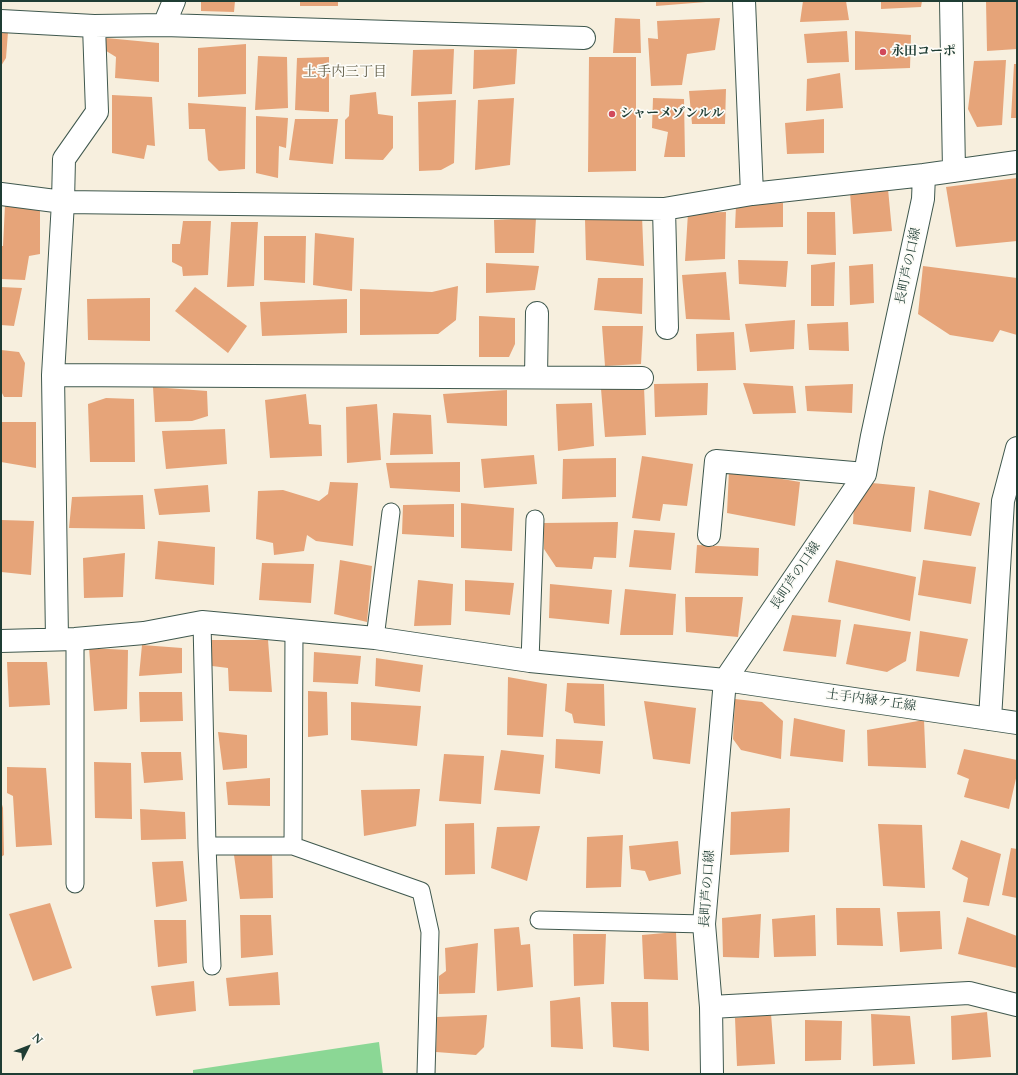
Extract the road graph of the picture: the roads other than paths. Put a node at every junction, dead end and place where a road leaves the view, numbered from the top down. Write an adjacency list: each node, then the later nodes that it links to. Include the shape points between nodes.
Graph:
1 (174, 1): 5 (street)
2 (744, 1): 12 (street)
3 (951, 1): 9 (street)
4 (1, 21): 6 (street)
5 (164, 25): 6 (street); 7 (street)
6 (94, 26): 13 (street, via 97,112 64,159)
7 (584, 38)
8 (1017, 162): 9 (street)
9 (954, 171): 10 (street)
10 (924, 175): 12 (street); 21 (street, 長町芦の口線, via 923,199)
11 (1, 194): 13 (street)
12 (752, 194): 14 (street)
13 (63, 202): 14 (street); 17 (street)
14 (664, 209): 16 (street)
15 (537, 312): 18 (street)
16 (667, 328)
17 (53, 374): 18 (street); 28 (street)
18 (536, 377): 19 (street)
19 (642, 378)
20 (1017, 448): 32 (street, via 1003,501)
21 (866, 474): 24 (street, via 716,461); 31 (street, 長町芦の口線)
22 (391, 512): 27 (lane)
23 (535, 519): 30 (lane)
24 (709, 535)
25 (202, 622): 26 (street, 土手内緑ケ丘線); 28 (street, 土手内緑ケ丘線, via 144,633); 34 (lane)
26 (294, 632): 27 (street, 土手内緑ケ丘線); 35 (lane)
27 (375, 638): 30 (street, 土手内緑ケ丘線)
28 (66, 639): 29 (street, 土手内緑ケ丘線); 36 (lane)
29 (1, 641)
30 (530, 661): 31 (street, 土手内緑ケ丘線)
31 (725, 680): 32 (street, 土手内緑ケ丘線); 38 (street, 長町芦の口線)
32 (990, 719): 33 (street, 土手内緑ケ丘線)
33 (1017, 723)
34 (207, 846): 35 (lane); 39 (lane)
35 (293, 846): 42 (lane, via 421,891 430,932)
36 (75, 884)
37 (539, 920): 38 (lane)
38 (704, 924): 41 (street, 長町芦の口線)
39 (212, 966)
40 (1017, 1005): 41 (street, via 969,993)
41 (711, 1007): 43 (street, 長町芦の口線)
42 (426, 1074)
43 (712, 1074)

